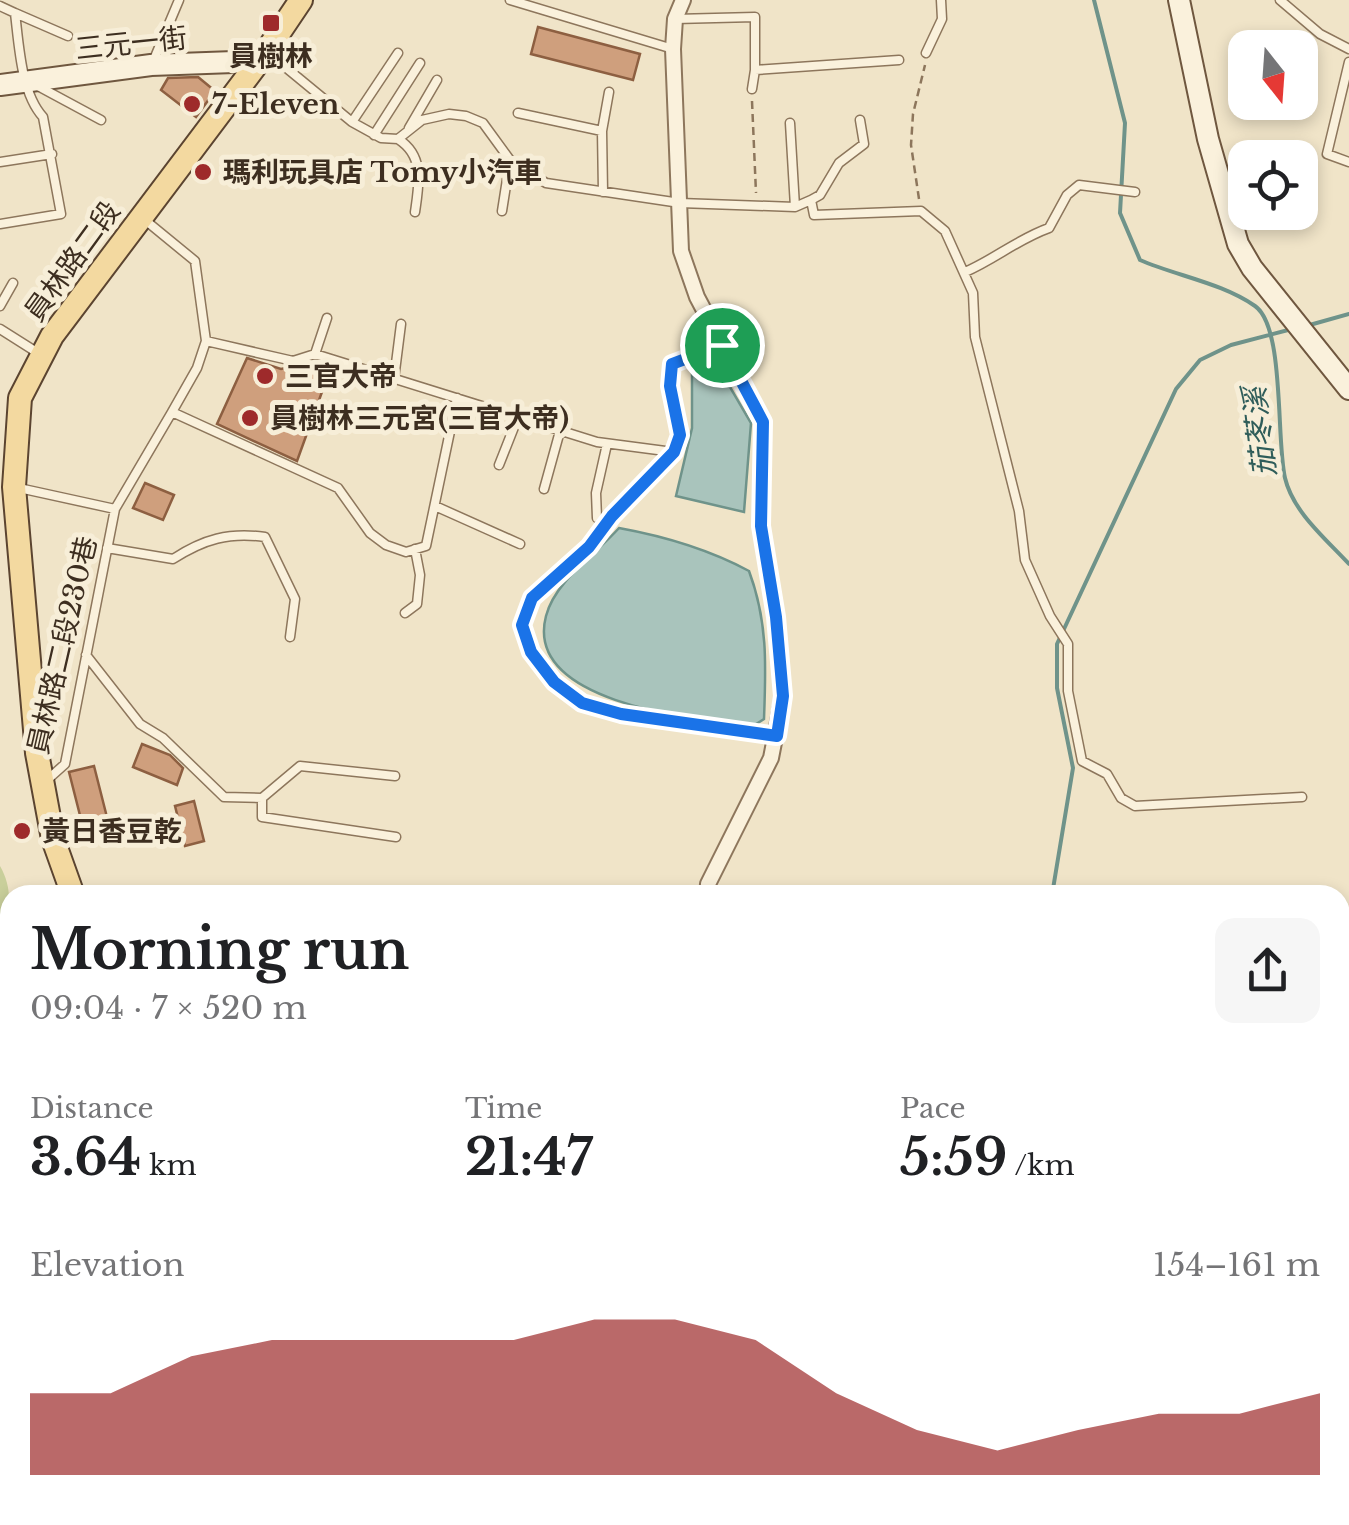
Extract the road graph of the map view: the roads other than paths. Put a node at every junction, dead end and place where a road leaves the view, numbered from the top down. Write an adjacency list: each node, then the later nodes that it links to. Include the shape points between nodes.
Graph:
1 (180, 0): 20 (lane)
2 (301, 0): 14 (main road, 員林路二段)
3 (510, 0): 12 (lane)
4 (683, 0): 10 (street)
5 (941, 0): 16 (lane, via 942,19)
6 (1178, 0): 60 (street, via 1238,244)
7 (1280, 0): 13 (lane)
8 (0, 6): 9 (lane)
9 (15, 13): 11 (lane); 23 (lane)
10 (674, 19): 12 (street); 21 (lane, via 755,17)
11 (68, 36)
12 (673, 48): 43 (street)
13 (1349, 50)
14 (266, 52): 20 (street, 三元一街, via 234,62); 30 (lane); 47 (main road, 員林路二段)
15 (398, 52): 30 (lane)
16 (926, 53)
17 (899, 60): 21 (lane)
18 (1349, 62): 39 (lane, via 1327,154)
19 (420, 63): 34 (lane)
20 (152, 66): 23 (street, 三元一街)
21 (756, 70): 25 (lane)
22 (437, 80): 32 (lane)
23 (27, 81): 24 (street, 三元一街); 28 (lane); 36 (lane)
24 (0, 85)
25 (752, 89)
26 (609, 92): 33 (lane)
27 (518, 113): 33 (lane)
28 (101, 120)
29 (860, 120): 42 (lane, via 864,144)
30 (352, 122): 34 (lane)
31 (790, 123): 44 (lane)
32 (409, 128): 35 (lane); 37 (lane, via 449,114 466,116 483,123)
33 (602, 131): 40 (lane)
34 (374, 135): 35 (lane)
35 (398, 139): 46 (lane, via 415,154)
36 (52, 154): 38 (lane); 48 (lane, via 61,214)
37 (510, 160): 40 (lane, via 546,183); 45 (lane)
38 (0, 162)
39 (1349, 162)
40 (603, 192): 43 (lane)
41 (1134, 192): 49 (lane, via 1079,185 1049,228)
42 (811, 200): 44 (lane); 49 (lane, via 814,215 921,211 946,230)
43 (680, 203): 44 (lane); 56 (street, via 681,252)
44 (795, 207)
45 (502, 210)
46 (416, 212)
47 (142, 217): 55 (lane, via 195,261); 58 (main road, 員林路二段)
48 (0, 224)
49 (965, 272): 80 (lane, via 1025,560 1068,644 1068,691 1082,762 1106,774 1121,798 1135,806)
50 (13, 283): 51 (lane)
51 (0, 306)
52 (327, 318): 57 (lane)
53 (401, 324): 59 (lane)
54 (0, 328): 58 (lane)
55 (206, 342): 57 (lane, via 293,361); 62 (lane, 員林路二段230巷)
56 (722, 345): 65 (lane, via 672,364 680,435 674,452); 84 (street, via 763,422 761,526 783,696 777,736 756,791)
57 (315, 354): 59 (lane)
58 (42, 355): 67 (main road, 員林路二段, via 20,398)
59 (394, 378): 61 (lane)
60 (1349, 389)
61 (457, 398): 63 (lane); 69 (lane)
62 (172, 412): 70 (lane, 員林路二段230巷); 74 (lane, via 338,488 386,546)
63 (518, 417): 64 (lane); 66 (lane)
64 (560, 431): 65 (lane); 68 (lane)
65 (607, 444): 71 (lane)
66 (498, 465)
67 (7, 488): 70 (lane); 79 (main road, 員林路二段)
68 (544, 489)
69 (435, 506): 72 (lane); 74 (lane, via 426,546)
70 (115, 508): 73 (lane, 員林路二段230巷)
71 (597, 518)
72 (520, 544)
73 (107, 548): 76 (lane, via 173,559 198,543 237,533 265,537 295,600); 77 (lane, 員林路二段230巷)
74 (415, 549): 75 (lane, via 417,604)
75 (404, 613)
76 (290, 637)
77 (86, 656): 79 (lane, 員林路二段230巷, via 65,764); 81 (lane, via 140,724 224,796)
78 (395, 776): 81 (lane, via 300,766)
79 (43, 785): 83 (main road, 員林路二段)
80 (1302, 797)
81 (262, 798): 82 (lane, via 262,817)
82 (396, 838)
83 (70, 885)
84 (708, 885)

